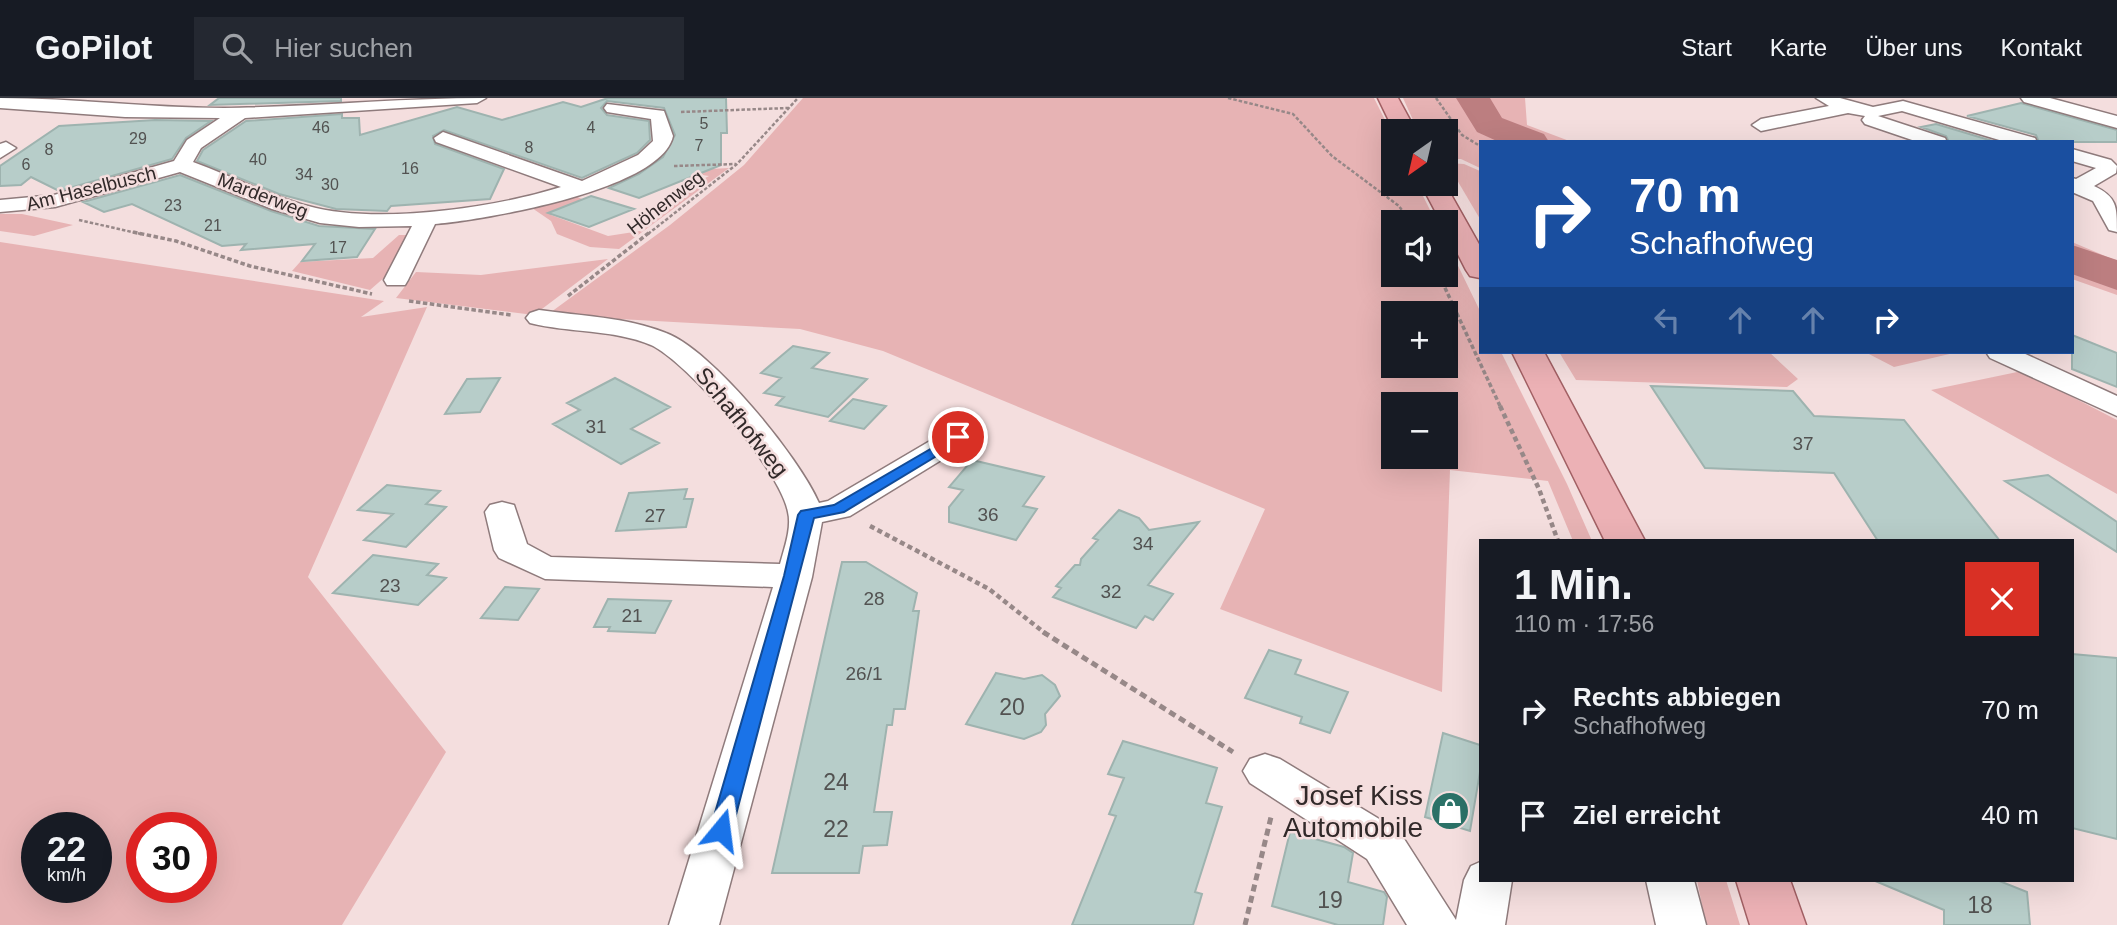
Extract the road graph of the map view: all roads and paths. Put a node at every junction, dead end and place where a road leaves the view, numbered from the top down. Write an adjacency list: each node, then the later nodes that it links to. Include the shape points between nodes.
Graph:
1 (477, 98): 14 (street)
2 (798, 98): 12 (path, Höhenweg)
3 (1228, 98): 33 (path, via 1293,114 1332,156)
4 (1388, 98): 16 (main road)
5 (1436, 98): 23 (path, via 1462,135)
6 (1825, 98): 13 (street)
7 (2030, 98): 10 (street)
8 (2099, 98): 10 (street)
9 (0, 103): 14 (street, via 141,113)
10 (2064, 107): 18 (street)
11 (613, 108): 15 (street)
12 (789, 108): 15 (path); 25 (path, Höhenweg)
13 (1848, 108): 19 (street); 22 (street, via 1873,112 1903,106)
14 (240, 113): 26 (street, via 194,144)
15 (658, 115): 27 (street, Marderweg, via 664,126 660,147)
16 (1399, 119)
17 (1871, 120): 21 (street)
18 (2117, 121)
19 (1761, 125)
20 (443, 138): 29 (street)
21 (1932, 140)
22 (2021, 140)
23 (1479, 145)
24 (2074, 156): 28 (street, via 2109,169)
25 (737, 164): 27 (path); 40 (path, Höhenweg)
26 (181, 165): 31 (street, Am Haselbusch); 34 (street, Marderweg, via 301,213 343,219)
27 (628, 168): 29 (street, Marderweg)
28 (2076, 185): 35 (street, via 2102,197)
29 (580, 187): 34 (street, Marderweg, via 499,209)
30 (1440, 196): 36 (main road)
31 (36, 204): 32 (street, Am Haselbusch); 39 (path, via 59,216 176,241 250,266)
32 (0, 206)
33 (1402, 210)
34 (428, 216): 38 (street)
35 (2117, 226)
36 (1479, 268)
37 (1445, 287): 47 (path, via 1539,489)
38 (401, 290): 40 (path)
39 (378, 296)
40 (539, 318): 46 (street, Schafhofweg, via 644,334 674,346 699,367 755,431 803,499)
41 (1529, 354): 48 (main road)
42 (2004, 354): 43 (street)
43 (2117, 407)
44 (958, 437): 46 (street)
45 (502, 512): 49 (street, via 510,550 545,568)
46 (822, 512): 49 (street); 50 (path, via 989,589 1045,632)
47 (1557, 539)
48 (1624, 539)
49 (792, 576): 54 (street)
50 (1274, 777): 55 (path); 56 (street, via 1383,845)
51 (1488, 882): 57 (street)
52 (1671, 882): 58 (street)
53 (1764, 882): 59 (main road)
54 (694, 925)
55 (1245, 925)
56 (1434, 925)
57 (1480, 925)
58 (1681, 925)
59 (1778, 925)

